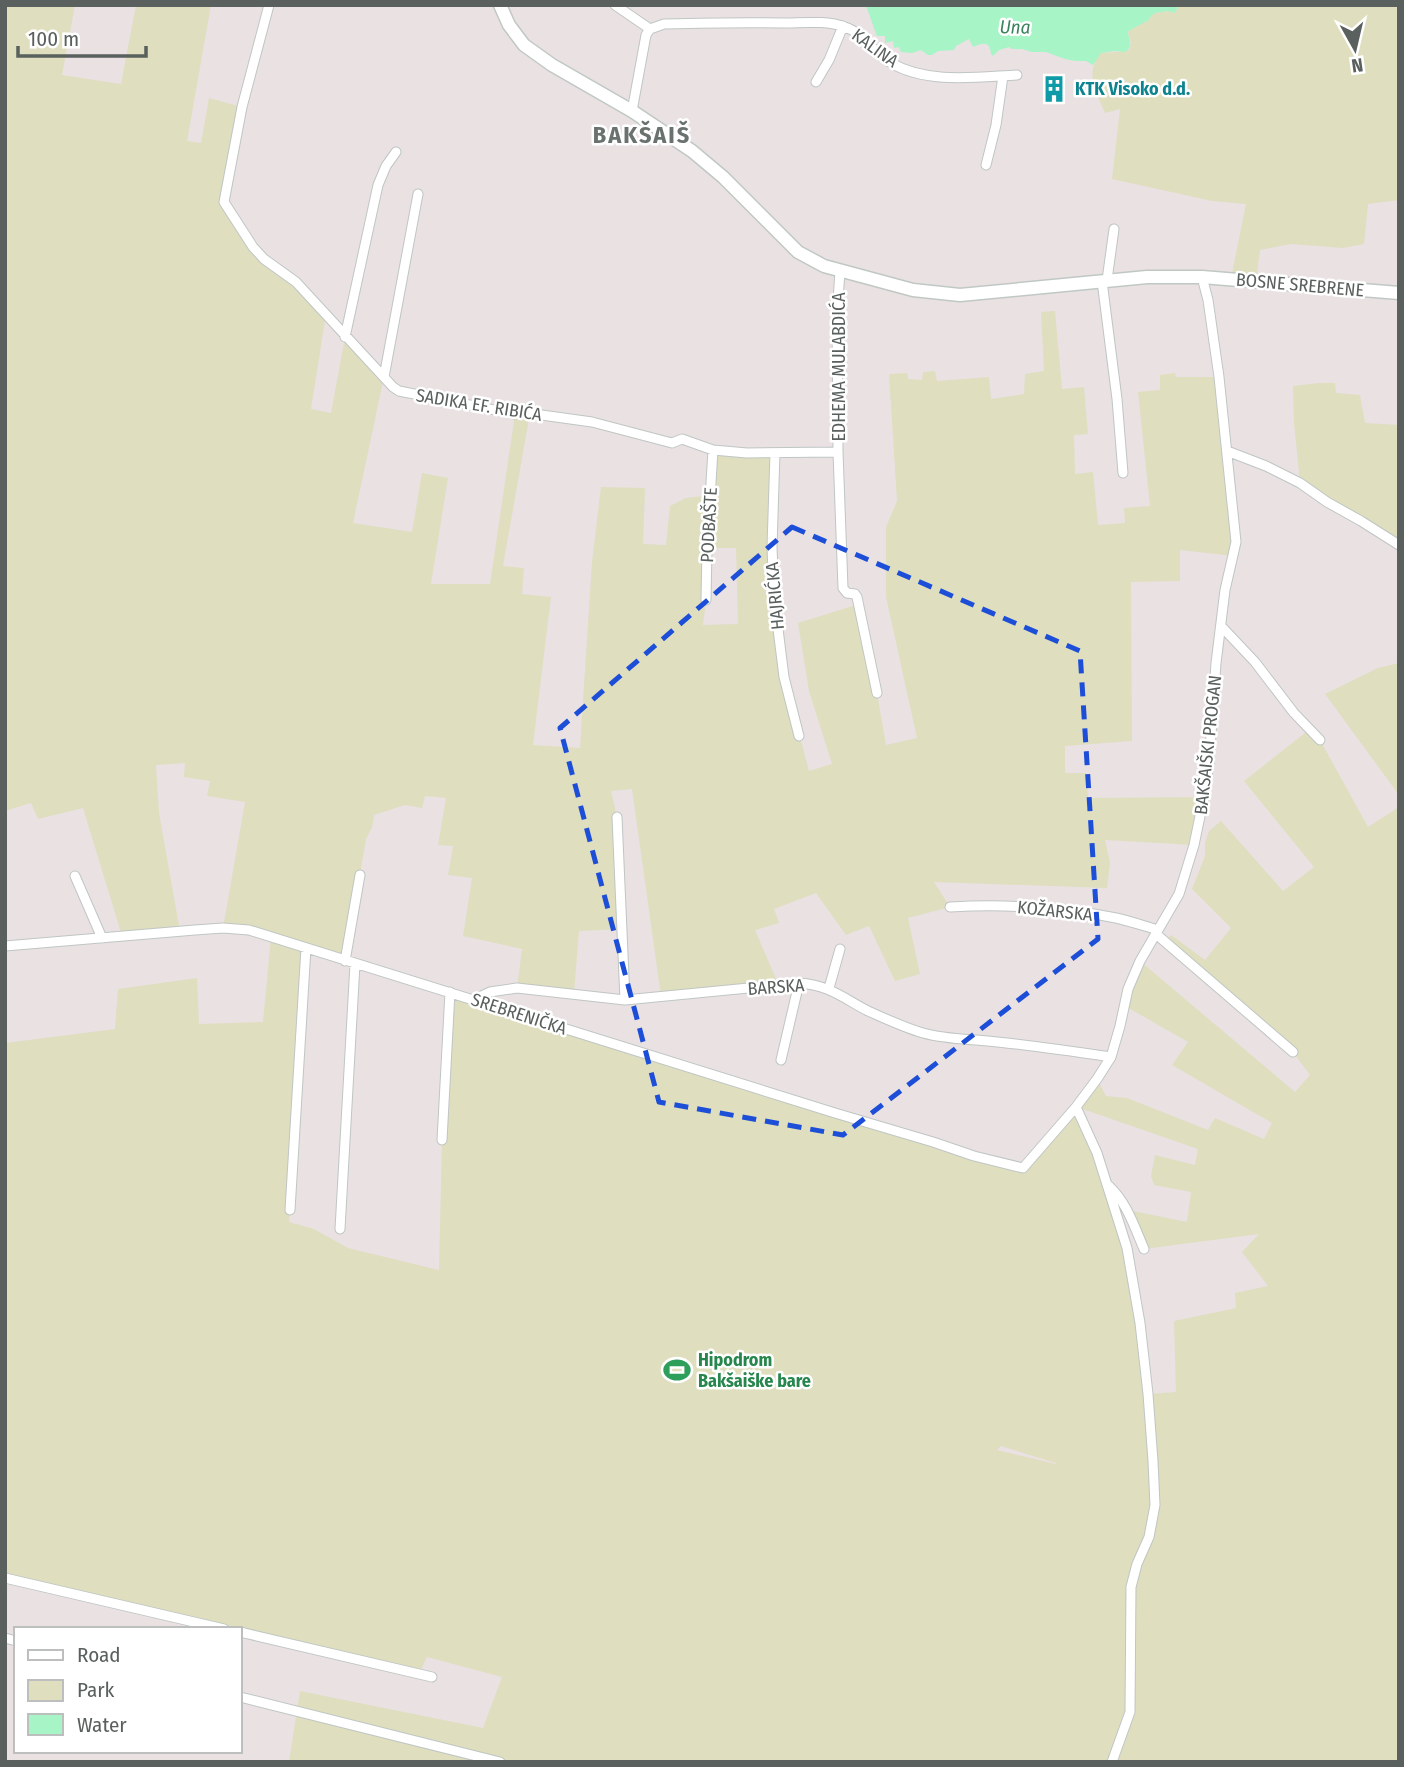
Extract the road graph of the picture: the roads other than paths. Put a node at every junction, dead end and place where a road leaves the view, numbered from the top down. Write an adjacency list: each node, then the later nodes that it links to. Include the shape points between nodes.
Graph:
1 (269, 5): 18 (street, SADIKA EF. RIBIĆA, via 242,107 225,204 253,247 296,282)
2 (500, 5): 9 (street, BOSNE SREBRENE, via 524,45)
3 (615, 5): 5 (street)
4 (843, 26): 5 (street, KALINA, via 697,23); 7 (street, KALINA, via 891,63 911,72); 8 (street)
5 (650, 29): 9 (street)
6 (1017, 75): 7 (street, KALINA)
7 (1003, 76): 11 (street)
8 (816, 82)
9 (632, 111): 14 (street, BOSNE SREBRENE, via 723,177 799,252)
10 (396, 152): 18 (street, via 378,185)
11 (986, 165)
12 (418, 194): 19 (street)
13 (1114, 229): 16 (street)
14 (840, 271): 16 (street, BOSNE SREBRENE, via 913,290 960,295); 23 (street, EDHEMA MULABDIĆA)
15 (1202, 276): 16 (street, BOSNE SREBRENE); 17 (street, BOSNE SREBRENE); 21 (street, BAKŠAIŠKI PROGAN, via 1214,334)
16 (1105, 281): 25 (street)
17 (1399, 293)
18 (345, 337): 19 (street, SADIKA EF. RIBIĆA)
19 (384, 377): 20 (street, SADIKA EF. RIBIĆA, via 408,394 515,414 592,422 672,443 682,439)
20 (713, 450): 24 (street, SADIKA EF. RIBIĆA); 27 (street, PODBAŠTE)
21 (1227, 451): 26 (street, via 1300,483); 28 (street, BAKŠAIŠKI PROGAN, via 1236,542)
22 (827, 452): 23 (street, EDHEMA MULABDIĆA); 24 (street, SADIKA EF. RIBIĆA)
23 (838, 452): 29 (street, via 843,588 857,597)
24 (775, 453): 30 (street, HAJRIĆKA, via 773,584 784,677)
25 (1123, 473)
26 (1399, 545)
27 (706, 600)
28 (1221, 626): 31 (street); 36 (street, BAKŠAIŠKI PROGAN, via 1209,763 1194,845 1179,894)
29 (877, 693)
30 (799, 736)
31 (1320, 740)
32 (617, 817): 47 (street)
33 (360, 875): 41 (street)
34 (75, 876): 37 (street)
35 (950, 907): 36 (street, KOŽARSKA, via 1027,906 1117,918)
36 (1157, 932): 48 (street); 49 (street, BAKŠAIŠKI PROGAN, via 1129,989)
37 (102, 938): 38 (street, SREBRENIČKA); 39 (street, SREBRENIČKA, via 223,928 249,930)
38 (5, 946)
39 (306, 948): 41 (street, SREBRENIČKA); 55 (street)
40 (840, 949): 44 (street)
41 (345, 961): 42 (street, SREBRENIČKA)
42 (355, 964): 45 (street, SREBRENIČKA); 56 (street)
43 (799, 983): 44 (street, BARSKA); 47 (street, BARSKA); 50 (street)
44 (829, 988): 49 (street, BARSKA, via 867,1010 942,1038)
45 (450, 992): 46 (street, SREBRENIČKA); 52 (street)
46 (473, 1000): 47 (street, BARSKA, via 517,988); 53 (street, SREBRENIČKA)
47 (625, 1000)
48 (1293, 1052)
49 (1111, 1057): 51 (street, BAKŠAIŠKI PROGAN)
50 (781, 1060)
51 (1076, 1107): 53 (street, BAKŠAIŠKI PROGAN); 54 (street)
52 (442, 1140)
53 (1023, 1168)
54 (1107, 1184): 57 (street, via 1128,1210); 64 (street, via 1135,1287 1148,1394 1154,1505 1149,1537 1131,1587 1130,1712)
55 (290, 1210)
56 (340, 1229)
57 (1144, 1249)
58 (5, 1578): 59 (street)
59 (215, 1627)
60 (242, 1632): 61 (street)
61 (432, 1677)
62 (242, 1698): 63 (street)
63 (500, 1762)
64 (1112, 1762)

